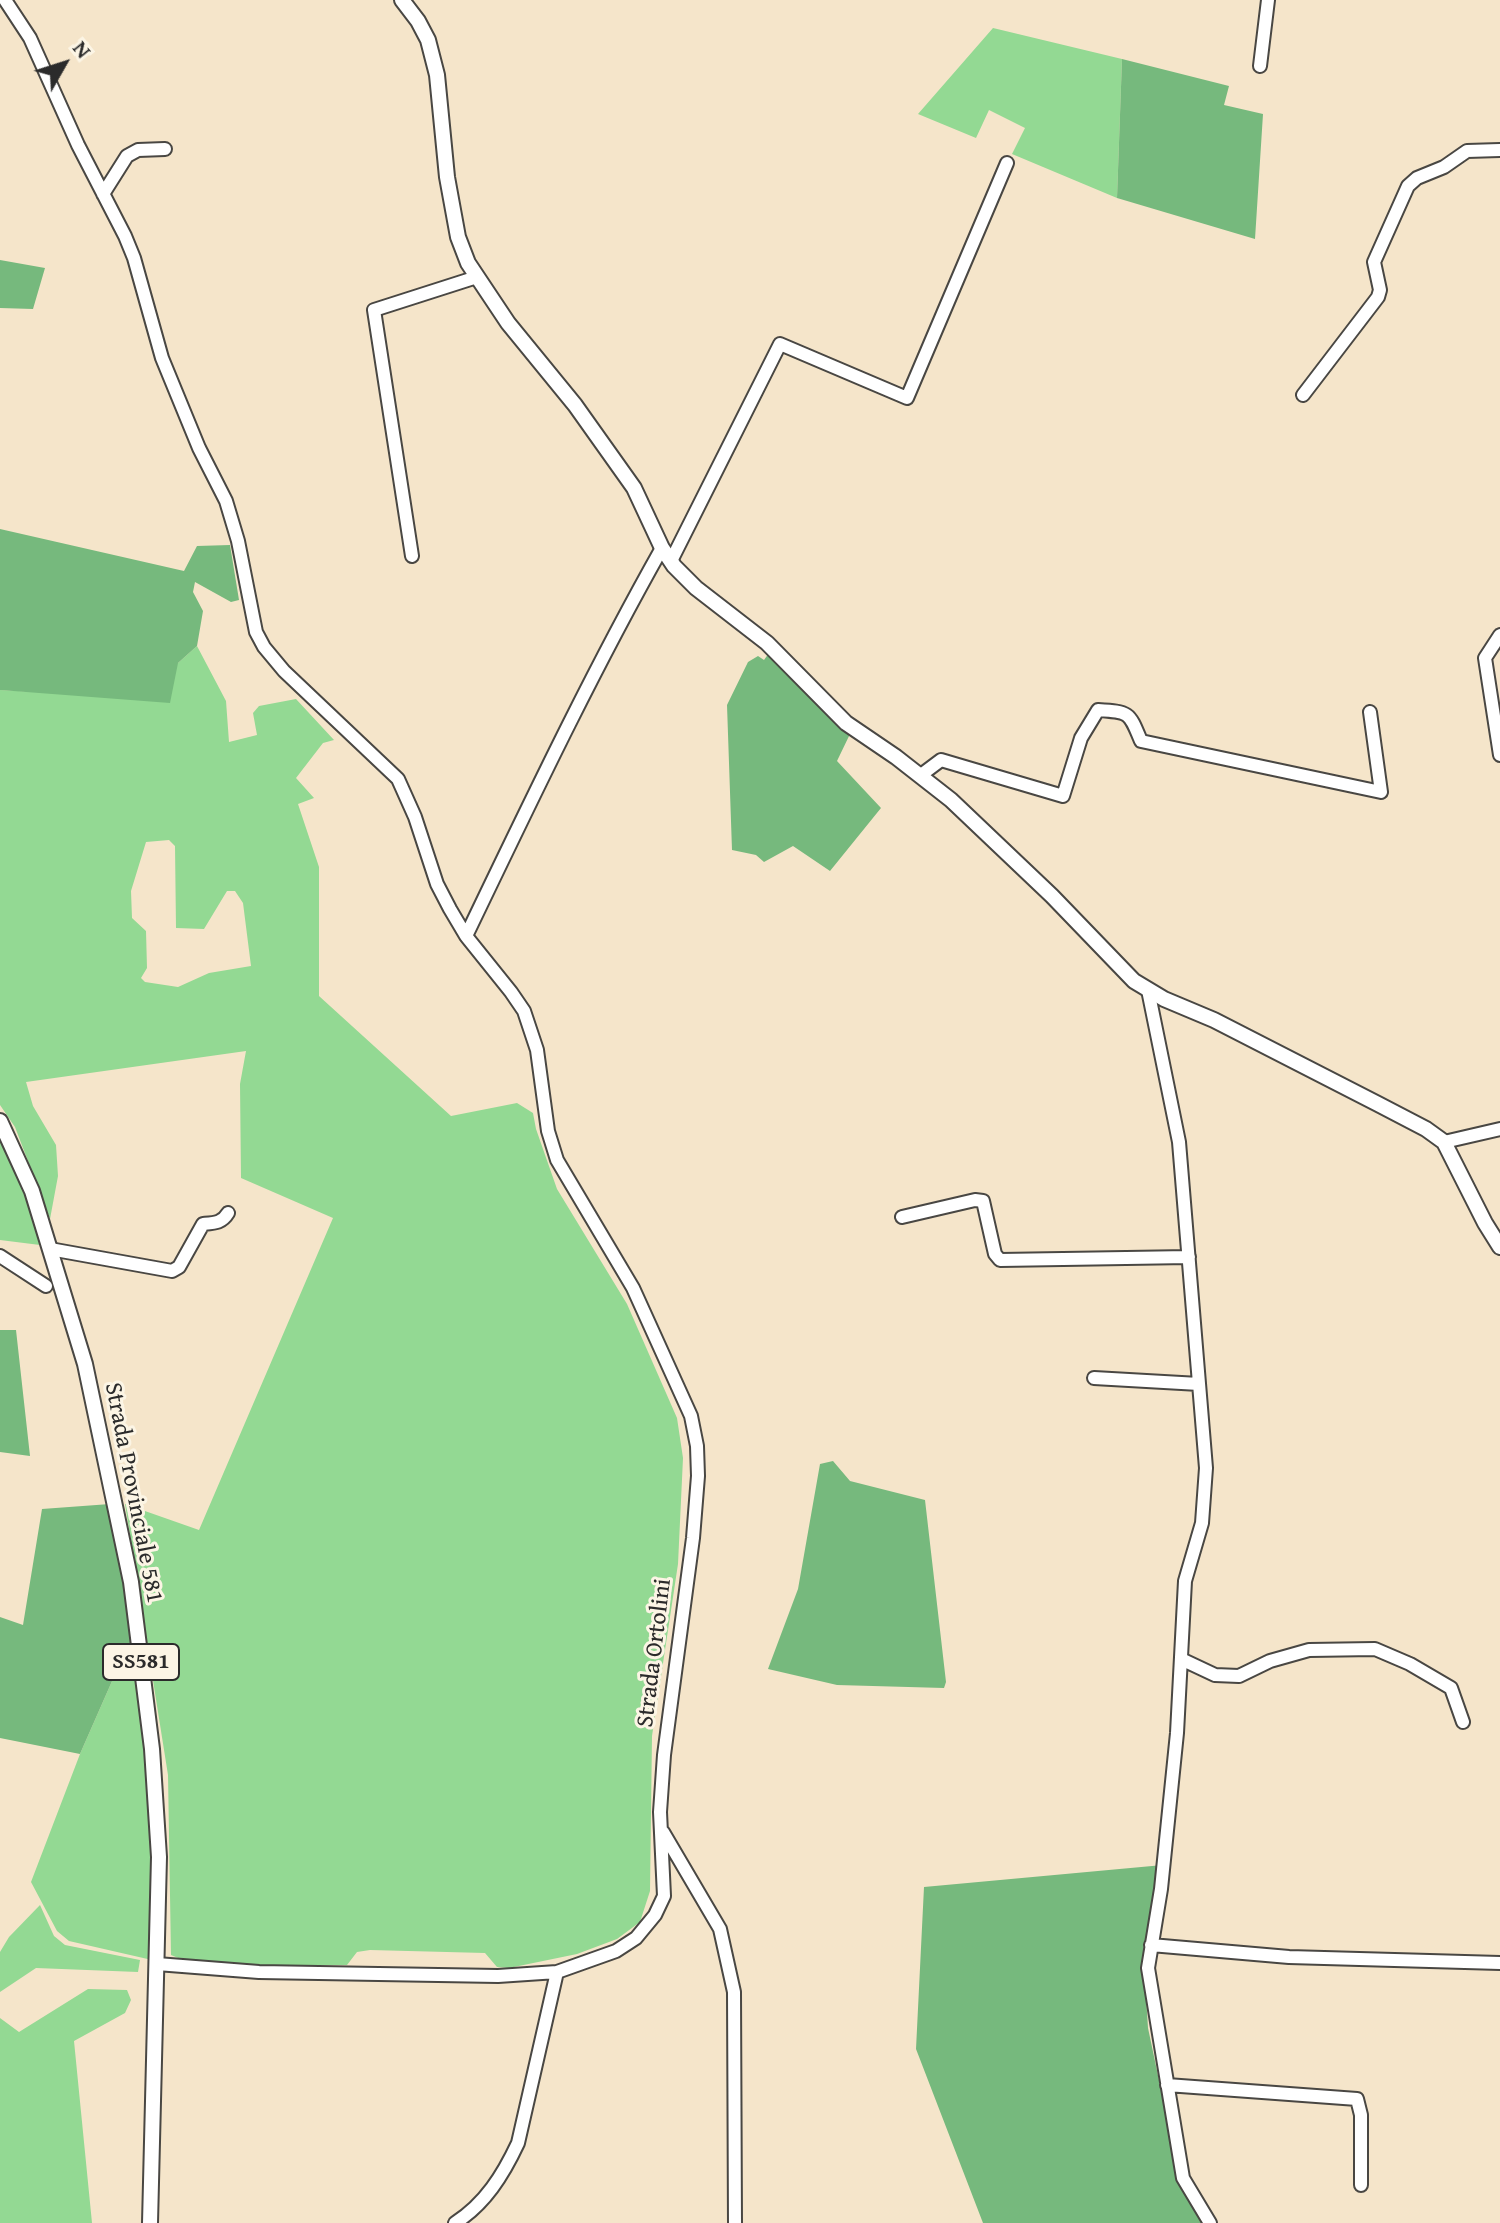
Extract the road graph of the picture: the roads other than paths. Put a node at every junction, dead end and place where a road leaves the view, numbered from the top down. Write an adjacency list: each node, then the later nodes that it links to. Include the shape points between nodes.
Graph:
1 (5, 0): 8 (street, Strada Ortolini, via 30,38)
2 (402, 0): 9 (main road, via 431,52 458,237)
3 (1268, 0): 4 (street)
4 (1260, 66)
5 (165, 149): 8 (street, via 127,156)
6 (1500, 150): 10 (street, via 1467,151 1408,186 1374,262 1378,297)
7 (1007, 163): 13 (street, via 907,398 780,344)
8 (103, 194): 18 (street, Strada Ortolini, via 134,258 162,358 184,413 226,501 256,632 284,671 398,779 437,884)
9 (477, 277): 11 (main road, via 634,488); 12 (street, via 374,310)
10 (1303, 395)
11 (662, 548): 13 (main road); 18 (street)
12 (412, 556)
13 (671, 561): 17 (main road, via 696,588 767,643 846,723)
14 (1500, 635): 16 (street, via 1485,658)
15 (1370, 712): 17 (street, via 1381,792 1141,741 1131,717 1098,710 1081,738 1063,796 941,760)
16 (1500, 755)
17 (921, 775): 19 (main road)
18 (466, 936): 34 (street, Strada Ortolini, via 529,1022 557,1160 633,1288 691,1416 698,1476 664,1755)
19 (1148, 990): 22 (main road); 28 (street, via 1179,1142)
20 (0, 1121): 26 (main road, Strada Provinciale 581 / SS581, via 32,1191)
21 (1500, 1129): 22 (street)
22 (1444, 1142): 25 (main road)
23 (228, 1213): 26 (street, via 219,1223 203,1224 172,1271)
24 (902, 1217): 28 (street, via 983,1201 1000,1260)
25 (1500, 1247)
26 (50, 1249): 37 (main road, Strada Provinciale 581 / SS581, via 85,1364 131,1582 152,1749 159,1857)
27 (0, 1256): 29 (street)
28 (1189, 1257): 31 (street)
29 (46, 1286)
30 (1094, 1378): 31 (street)
31 (1199, 1384): 32 (street, via 1206,1468 1202,1523 1185,1581)
32 (1181, 1659): 33 (street, via 1215,1675 1239,1676 1309,1650 1375,1649 1451,1688); 35 (street, via 1161,1889)
33 (1463, 1722)
34 (662, 1829): 38 (street, Strada Ortolini, via 664,1896 650,1923 616,1951); 43 (street, via 720,1929 734,1992)
35 (1151, 1945): 36 (street, via 1289,1957); 39 (street, via 1148,1968)
36 (1500, 1963)
37 (157, 1964): 38 (street, Strada Ortolini, via 259,1972); 41 (main road, Strada Provinciale 581 / SS581)
38 (557, 1972): 42 (street, via 518,2143 483,2200)
39 (1167, 2085): 40 (street, via 1357,2099); 44 (street, via 1183,2178)
40 (1361, 2185)
41 (150, 2223)
42 (455, 2223)
43 (735, 2223)
44 (1210, 2223)

